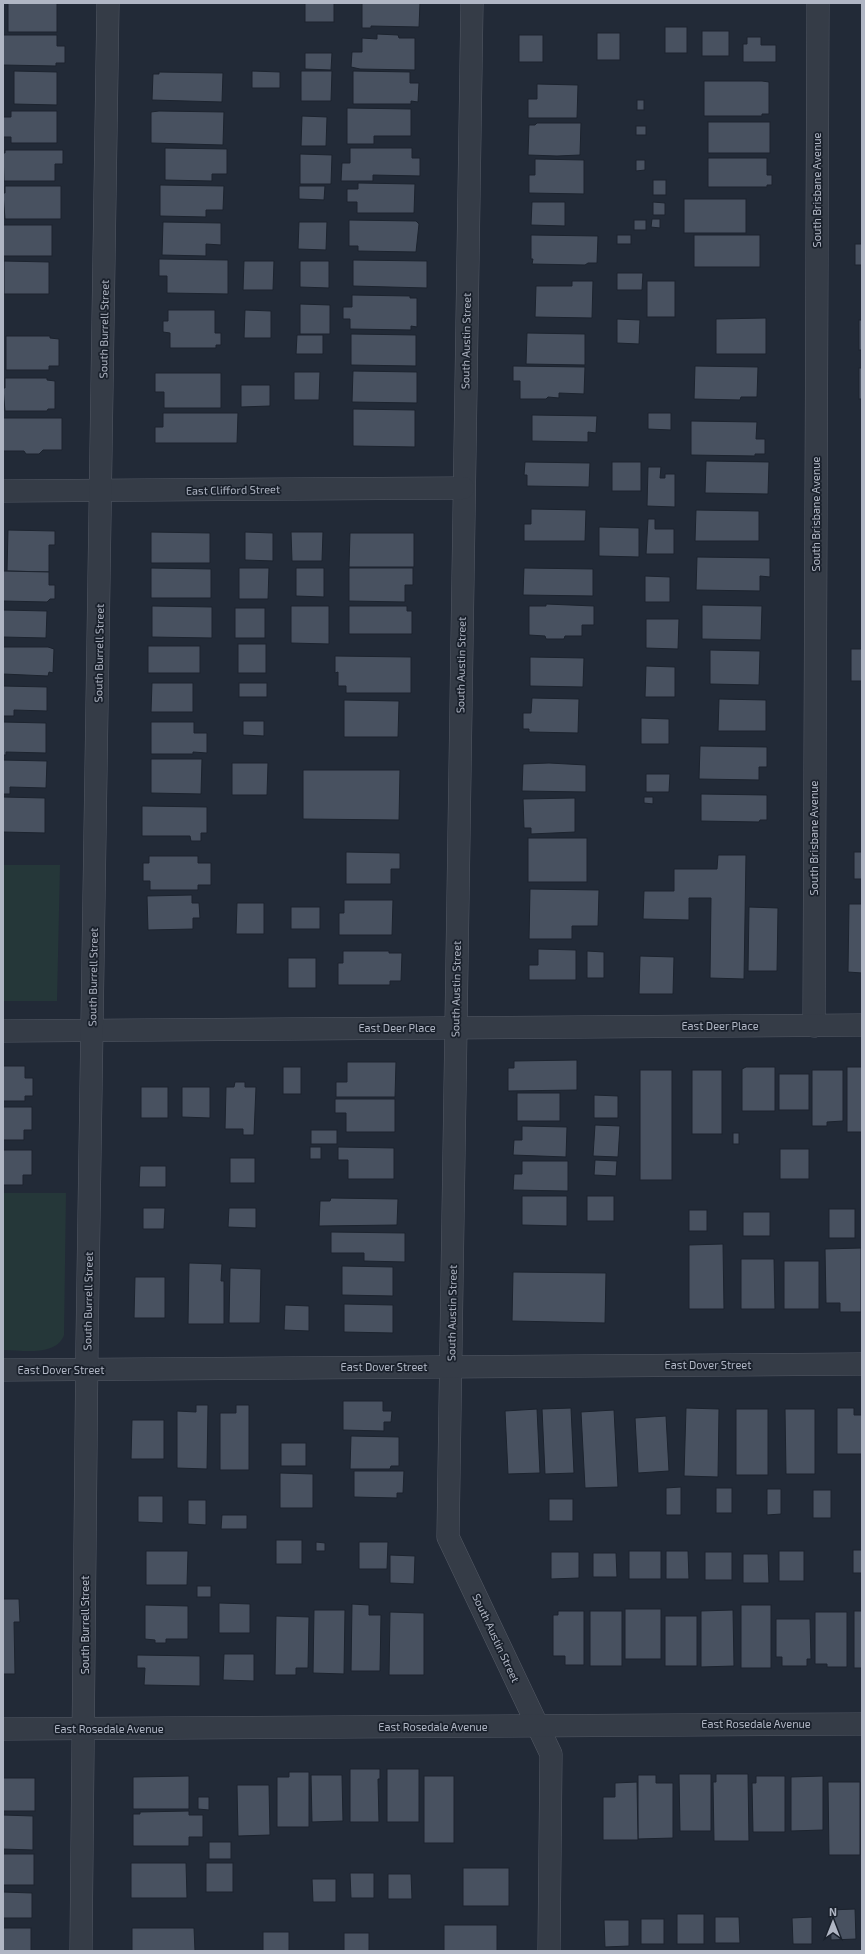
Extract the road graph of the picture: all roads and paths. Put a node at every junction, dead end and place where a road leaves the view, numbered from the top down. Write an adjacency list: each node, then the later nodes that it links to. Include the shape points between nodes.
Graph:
1 (108, 3): 5 (street, South Burrell Street)
2 (472, 3): 4 (street, South Austin Street)
3 (818, 3): 8 (street, South Brisbane Avenue)
4 (463, 488): 5 (street, East Clifford Street); 9 (street, South Austin Street)
5 (102, 491): 6 (street, East Clifford Street); 11 (street, South Burrell Street)
6 (3, 492)
7 (862, 1025): 8 (street, East Deer Place)
8 (814, 1026): 9 (street, East Deer Place)
9 (455, 1028): 11 (street, East Deer Place); 13 (street, South Austin Street)
10 (3, 1031): 11 (street, East Deer Place)
11 (92, 1031): 14 (street, South Burrell Street)
12 (862, 1364): 13 (street, East Dover Street)
13 (451, 1367): 14 (street, East Dover Street); 17 (street, South Austin Street, via 448,1537)
14 (87, 1369): 15 (street, East Dover Street); 18 (street, South Burrell Street)
15 (3, 1370)
16 (862, 1724): 17 (street, East Rosedale Avenue)
17 (537, 1726): 18 (street, East Rosedale Avenue); 21 (street, South Austin Street, via 551,1754)
18 (84, 1729): 19 (street, East Rosedale Avenue); 20 (street, South Burrell Street)
19 (3, 1730)
20 (81, 1951)
21 (549, 1951)

